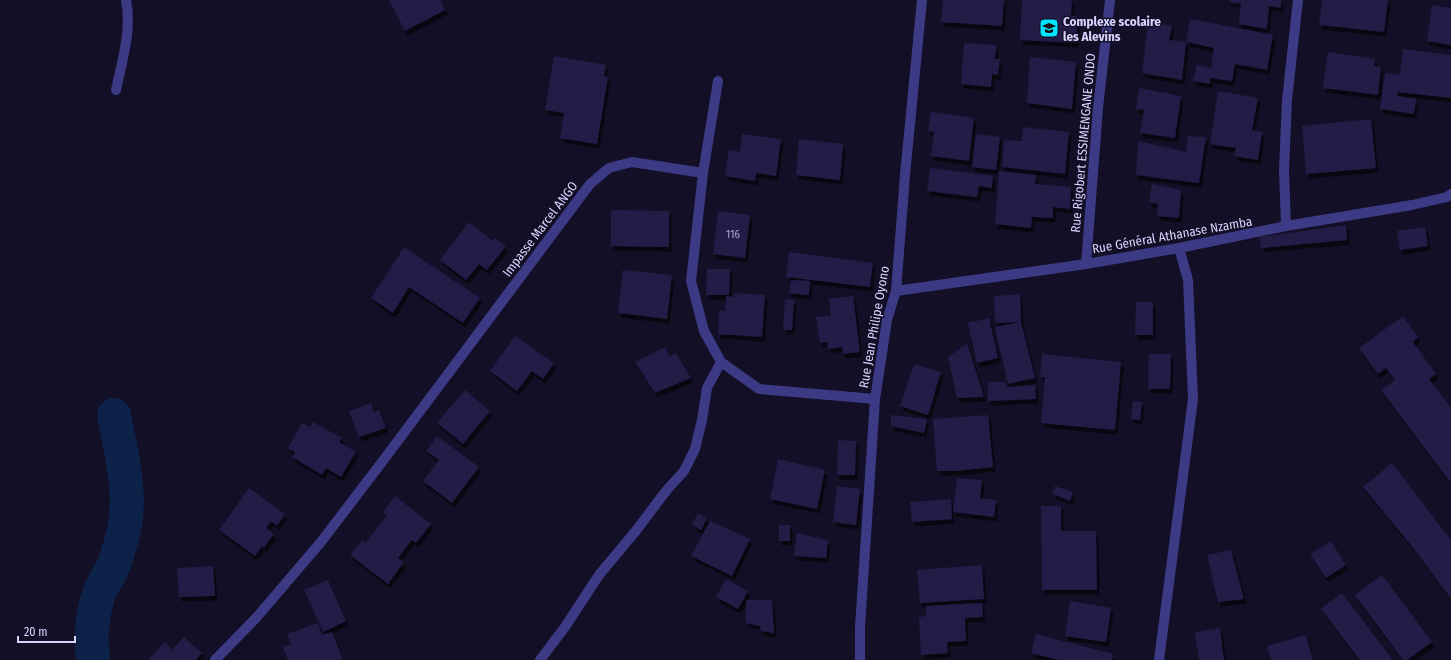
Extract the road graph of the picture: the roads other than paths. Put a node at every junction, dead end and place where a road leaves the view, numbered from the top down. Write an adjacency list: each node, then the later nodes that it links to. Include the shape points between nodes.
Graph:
1 (126, 0): 6 (street, via 127,32)
2 (922, 0): 12 (street, Rue Jean Philipe Oyono)
3 (1110, 0): 11 (street, Rue Rigobert ESSIMENGANE ONDO, via 1098,108)
4 (1298, 0): 9 (street, via 1287,100 1284,170)
5 (718, 81): 7 (street)
6 (116, 90)
7 (703, 173): 13 (street, via 691,281 704,331); 15 (street, Impasse Marcel ANGO, via 632,162 609,168 590,184 321,542)
8 (1451, 194): 9 (street, Rue Général Athanase Nzamba, via 1412,205)
9 (1286, 226): 10 (street, Rue Général Athanase Nzamba)
10 (1179, 248): 11 (street, Rue Général Athanase Nzamba); 18 (street, via 1188,280 1193,399)
11 (1086, 264): 12 (street, Rue Général Athanase Nzamba)
12 (896, 291): 14 (street, Rue Jean Philipe Oyono, via 887,320)
13 (721, 362): 14 (street, via 759,389); 16 (street, via 707,388 695,449 684,471 599,575)
14 (875, 399): 17 (street, Rue Jean Philipe Oyono, via 860,619)
15 (216, 660)
16 (540, 660)
17 (860, 660)
18 (1159, 660)

